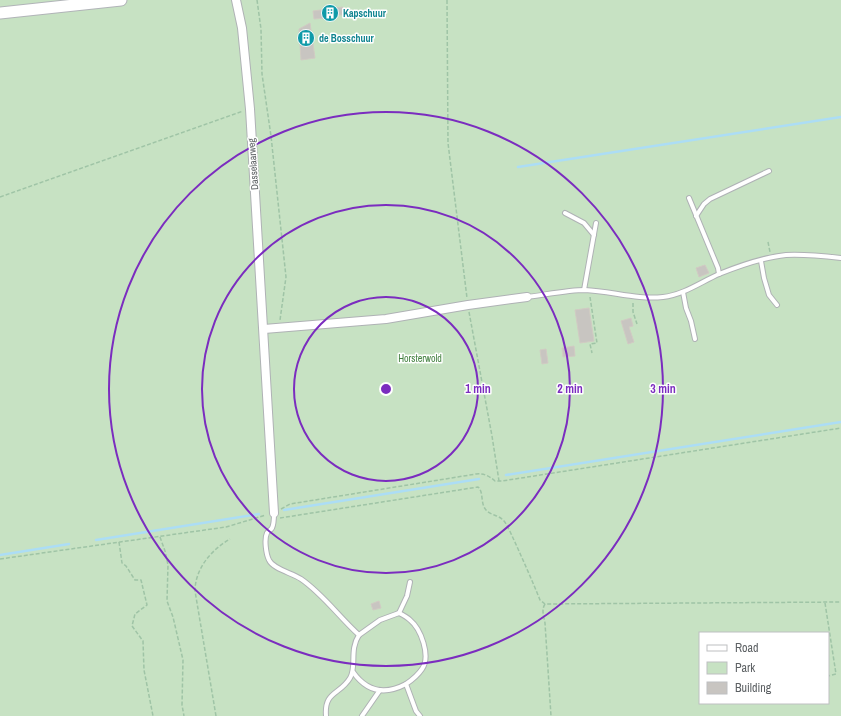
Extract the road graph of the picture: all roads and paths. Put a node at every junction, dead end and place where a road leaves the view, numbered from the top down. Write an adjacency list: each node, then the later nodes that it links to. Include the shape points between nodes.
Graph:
1 (121, 0): 5 (street)
2 (236, 0): 6 (street, Dasselaarweg, via 242,28)
3 (257, 0): 27 (path, via 261,29 262,74 286,277)
4 (447, 0): 24 (path, via 448,142)
5 (0, 13)
6 (250, 109): 8 (path); 28 (street, Dasselaarweg)
7 (769, 171): 11 (lane, via 710,199)
8 (0, 197)
9 (689, 198): 11 (lane)
10 (565, 214): 13 (lane, via 584,223)
11 (696, 216): 18 (lane)
12 (596, 223): 13 (lane)
13 (594, 235): 19 (lane)
14 (768, 242): 15 (path)
15 (771, 258): 16 (lane, via 808,255); 17 (lane)
16 (841, 258)
17 (761, 261): 18 (lane); 25 (lane, via 769,295)
18 (719, 274): 21 (lane)
19 (584, 290): 20 (lane); 22 (lane)
20 (590, 291): 23 (lane); 30 (path, via 597,342 590,344)
21 (683, 292): 23 (lane, via 662,297); 29 (lane)
22 (527, 297): 24 (street)
23 (633, 297): 26 (path, via 633,312)
24 (468, 305): 27 (street, via 386,319); 32 (path)
25 (777, 305)
26 (637, 324)
27 (279, 328): 28 (street)
28 (264, 329): 33 (street, Dasselaarweg)
29 (695, 339)
30 (592, 353)
31 (841, 428): 32 (path)
32 (499, 481): 33 (path, via 482,473 290,504)
33 (274, 516): 34 (path, via 226,527); 41 (path, via 478,487 481,489 485,509 504,521 507,526 540,600); 43 (lane, via 272,528 267,533 269,560 275,567 289,572 312,588)
34 (160, 537): 36 (path); 49 (path, via 168,565 167,601 183,660)
35 (230, 539): 50 (path, via 213,551 195,582)
36 (119, 542): 37 (path); 48 (path, via 122,563 135,580 141,580 147,605 135,614 132,626 144,641 144,670)
37 (0, 559)
38 (410, 582): 42 (lane)
39 (841, 602): 40 (path)
40 (825, 603): 41 (path); 45 (path, via 836,674)
41 (545, 604): 54 (path, via 543,611)
42 (399, 613): 43 (lane, via 380,620); 46 (lane, via 418,629 425,654 423,668)
43 (359, 635): 44 (lane, via 353,648)
44 (353, 672): 47 (lane, via 365,685); 51 (lane, via 346,684 328,699)
45 (829, 676)
46 (406, 684): 47 (lane, via 388,691); 53 (lane)
47 (380, 690): 52 (lane)
48 (153, 716)
49 (184, 716)
50 (216, 716)
51 (326, 716)
52 (362, 716)
53 (420, 716)
54 (551, 716)

